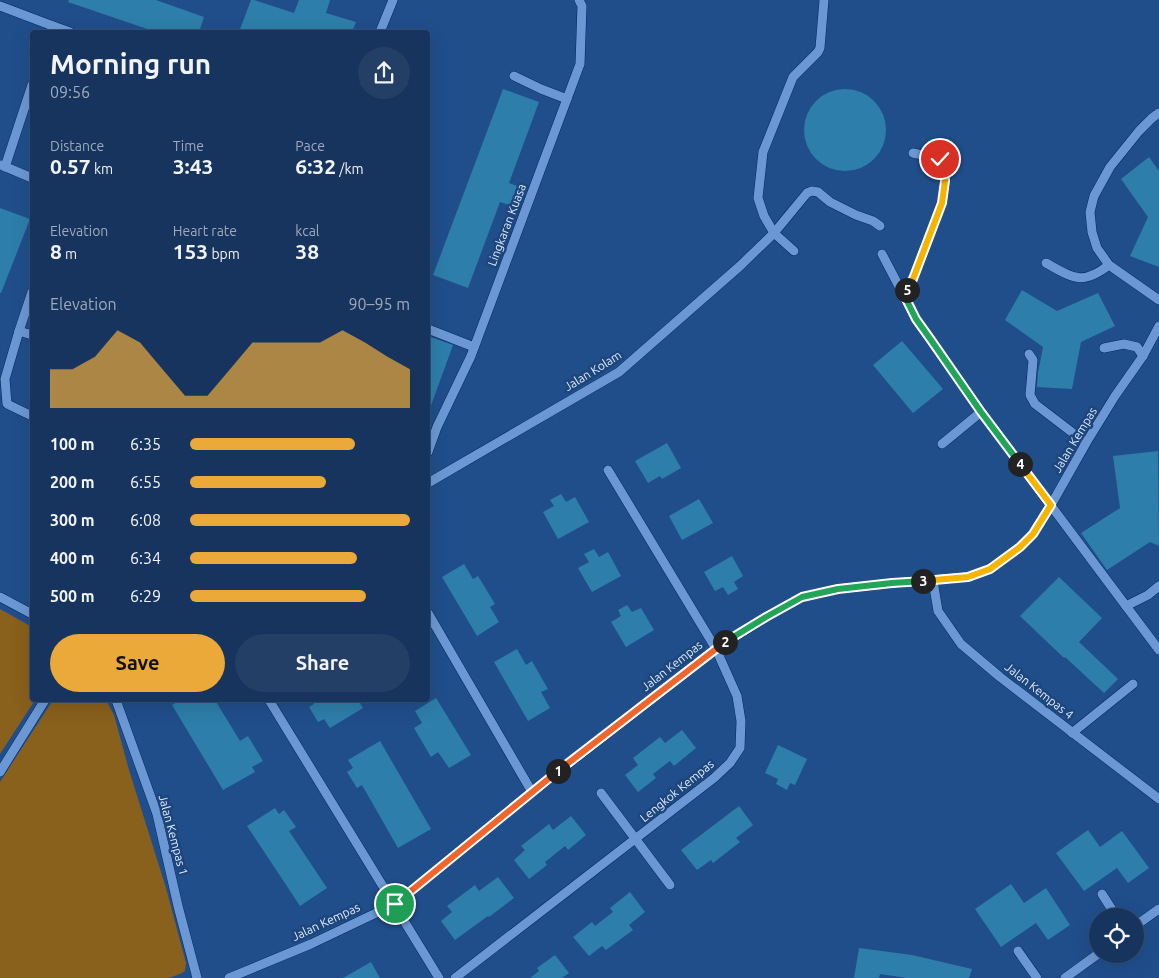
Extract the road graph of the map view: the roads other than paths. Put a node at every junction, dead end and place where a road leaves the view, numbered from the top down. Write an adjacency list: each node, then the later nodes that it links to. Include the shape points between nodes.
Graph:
1 (393, 0): 6 (street)
2 (579, 0): 9 (street, Lingkaran Kuasa, via 582,6 580,64)
3 (824, 0): 15 (street, via 820,48 794,77 763,152 758,198)
4 (0, 6): 5 (street)
5 (52, 29)
6 (381, 30)
7 (514, 76): 9 (street)
8 (30, 90): 12 (street)
9 (567, 99): 27 (street, Lingkaran Kuasa)
10 (1157, 117): 19 (street, via 1139,131 1110,167 1094,196 1090,212 1092,232 1097,248)
11 (913, 153): 20 (street, via 940,159 944,164 945,181 942,203)
12 (3, 166): 13 (street)
13 (30, 177)
14 (880, 226): 15 (street, Jalan Kolam, via 812,191)
15 (774, 233): 16 (street); 37 (street, Jalan Kolam, via 619,372)
16 (794, 251)
17 (882, 254): 20 (street)
18 (1046, 264): 19 (street, via 1085,279)
19 (1109, 265): 22 (street)
20 (904, 295): 31 (street, via 916,319)
21 (30, 298): 25 (street)
22 (1159, 300)
23 (1159, 326): 30 (street, Jalan Kempas)
24 (430, 330): 27 (street)
25 (19, 331): 26 (street); 32 (street, via 5,379 6,404)
26 (30, 334)
27 (474, 347): 33 (street, Lingkaran Kuasa)
28 (1104, 348): 30 (street, via 1124,344 1137,347)
29 (1029, 354): 34 (street, via 1033,360 1030,395 1035,404)
30 (1143, 356): 34 (street, Jalan Kempas)
31 (981, 412): 35 (street); 38 (street)
32 (30, 415)
33 (432, 428)
34 (1086, 443): 38 (street, Jalan Kempas)
35 (942, 444)
36 (608, 470): 45 (street, Lengkok Kempas)
37 (430, 482)
38 (1051, 505): 39 (street, Jalan Kempas, via 1033,534 990,569 968,577); 42 (street)
39 (933, 580): 45 (street, Jalan Kempas, via 838,589 802,597); 51 (street, Jalan Kempas 4, via 938,611 961,644)
40 (1159, 586): 42 (street)
41 (0, 597): 43 (street)
42 (1126, 606): 46 (street)
43 (30, 613)
44 (430, 616): 53 (street)
45 (716, 649): 53 (street, Jalan Kempas); 56 (street, Lengkok Kempas, via 737,696 741,721 740,748 714,778)
46 (1159, 650)
47 (1133, 684): 51 (street)
48 (44, 702): 52 (street)
49 (117, 702): 65 (street, Jalan Kempas 1, via 157,814)
50 (270, 702): 59 (street)
51 (1072, 733): 55 (street, Jalan Kempas 4)
52 (0, 772)
53 (532, 792): 59 (street, Jalan Kempas)
54 (601, 793): 56 (street, Lengkok Kempas)
55 (1159, 799)
56 (637, 839): 57 (street, Lengkok Kempas); 68 (street, Lengkok Kempas)
57 (670, 885)
58 (1102, 894): 60 (street)
59 (395, 904): 66 (street, Jalan Kempas); 67 (street)
60 (1111, 908)
61 (1159, 909): 62 (street)
62 (1144, 920)
63 (1018, 951): 69 (street)
64 (1089, 961): 70 (street)
65 (197, 978)
66 (229, 978)
67 (439, 978)
68 (455, 978)
69 (1037, 978)
70 (1065, 978)

